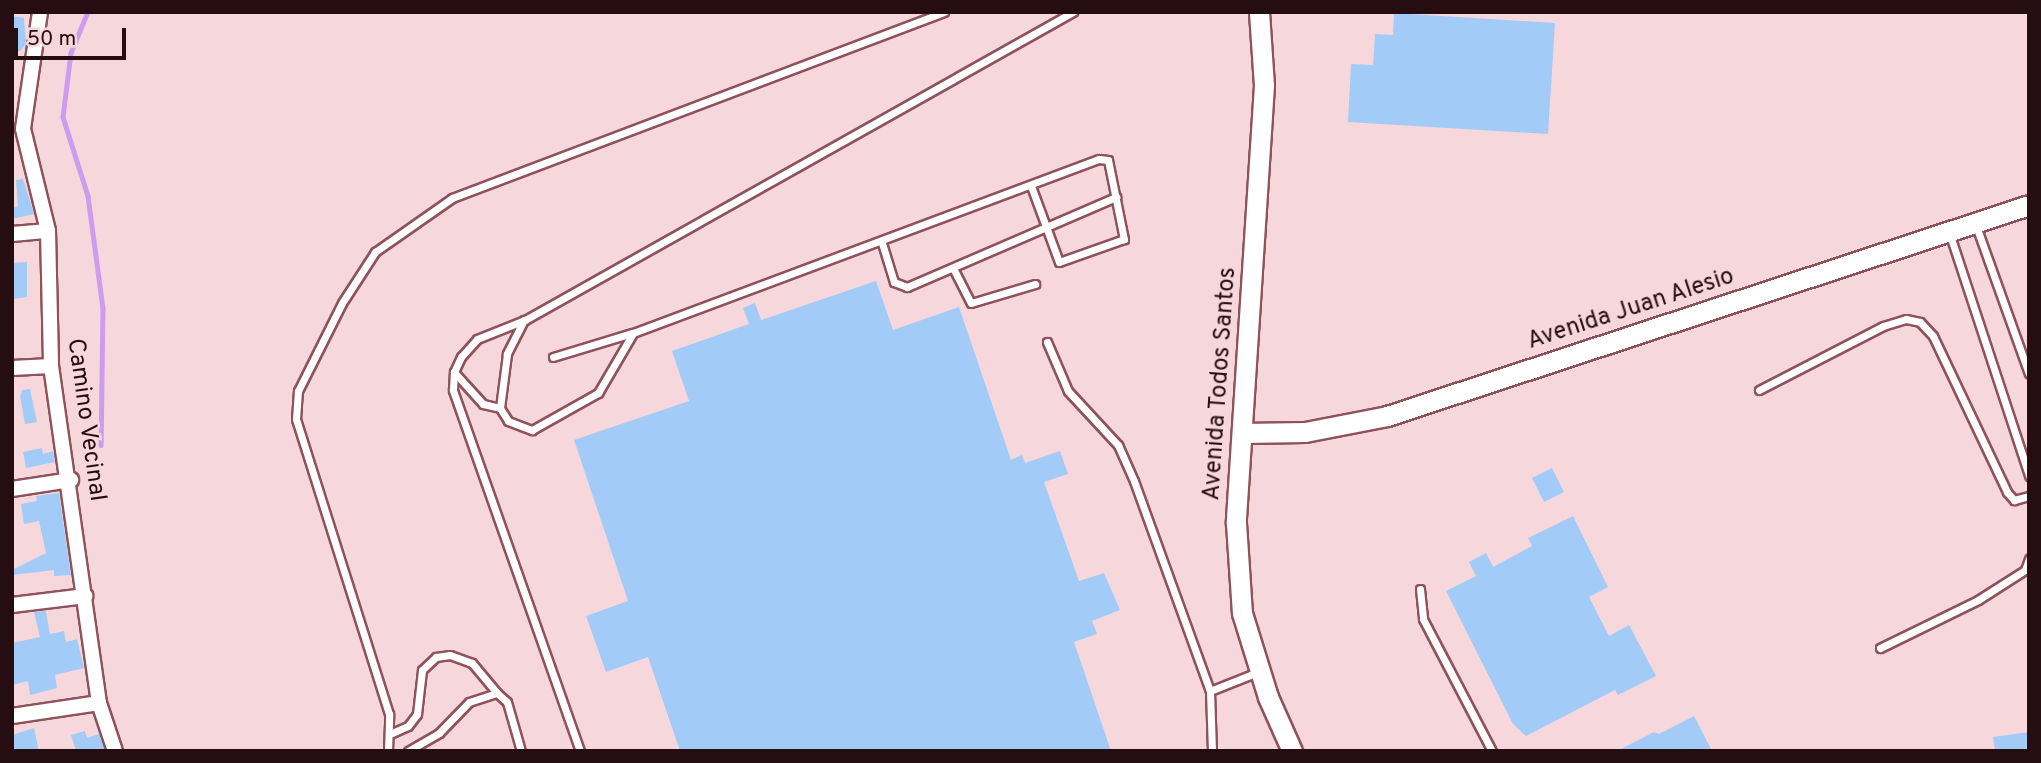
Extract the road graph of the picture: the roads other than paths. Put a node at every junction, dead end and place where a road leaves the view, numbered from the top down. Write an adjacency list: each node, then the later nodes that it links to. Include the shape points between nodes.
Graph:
1 (40, 12): 5 (street, Camino Vecinal)
2 (944, 12): 42 (lane, via 452,198 375,253 342,303 298,391 296,419)
3 (1073, 12): 17 (lane)
4 (1259, 12): 27 (street, Avenida Todos Santos, via 1264,85)
5 (18, 129): 11 (street, Camino Vecinal)
6 (1031, 186): 7 (lane, via 1105,157); 10 (lane); 14 (lane)
7 (1116, 197): 10 (lane); 10 (lane, via 1125,235 1121,240 1059,262)
8 (2029, 205): 9 (street, Avenida Juan Alesio)
9 (1975, 222): 12 (street, Avenida Juan Alesio); 24 (lane)
10 (1046, 229): 15 (lane)
11 (48, 231): 13 (street); 21 (street, Camino Vecinal)
12 (1949, 231): 27 (street, Avenida Juan Alesio, via 1387,416 1305,432); 28 (lane)
13 (12, 234)
14 (882, 243): 15 (lane, via 900,288); 18 (lane)
15 (953, 268): 16 (lane, via 971,303)
16 (1035, 284)
17 (525, 320): 23 (lane, via 477,339); 26 (lane, via 507,354)
18 (633, 333): 20 (lane); 26 (lane, via 598,393 554,422 531,430 519,428)
19 (1046, 342): 38 (lane, via 1068,391 1118,445)
20 (554, 357)
21 (51, 366): 22 (street); 29 (street, Camino Vecinal)
22 (12, 368)
23 (454, 372): 26 (lane, via 483,404); 47 (lane, via 453,390)
24 (2029, 374)
25 (1759, 390): 31 (lane, via 1883,326 1906,318 1920,322 1933,336 2007,492 2014,500)
26 (500, 408)
27 (1243, 433): 37 (street, Avenida Todos Santos, via 1236,523 1242,613)
28 (2029, 476)
29 (71, 480): 30 (street); 34 (street, Camino Vecinal)
30 (12, 489)
31 (2029, 496)
32 (2029, 559): 36 (lane, via 2025,570 1978,600)
33 (1420, 589): 50 (lane, via 1423,618)
34 (85, 596): 35 (street); 40 (street, Camino Vecinal)
35 (12, 605)
36 (1880, 648)
37 (1260, 672): 38 (lane); 49 (street, Avenida Todos Santos)
38 (1210, 691): 48 (lane)
39 (497, 693): 42 (lane, via 472,663 450,655 436,657 422,670 417,714 408,726); 45 (lane, via 469,702 439,733); 46 (lane, via 507,702)
40 (99, 703): 41 (street); 43 (street, Camino Vecinal)
41 (12, 716)
42 (392, 733): 44 (lane)
43 (115, 751)
44 (388, 751)
45 (408, 751)
46 (521, 751)
47 (580, 751)
48 (1212, 751)
49 (1292, 751)
50 (1492, 751)

